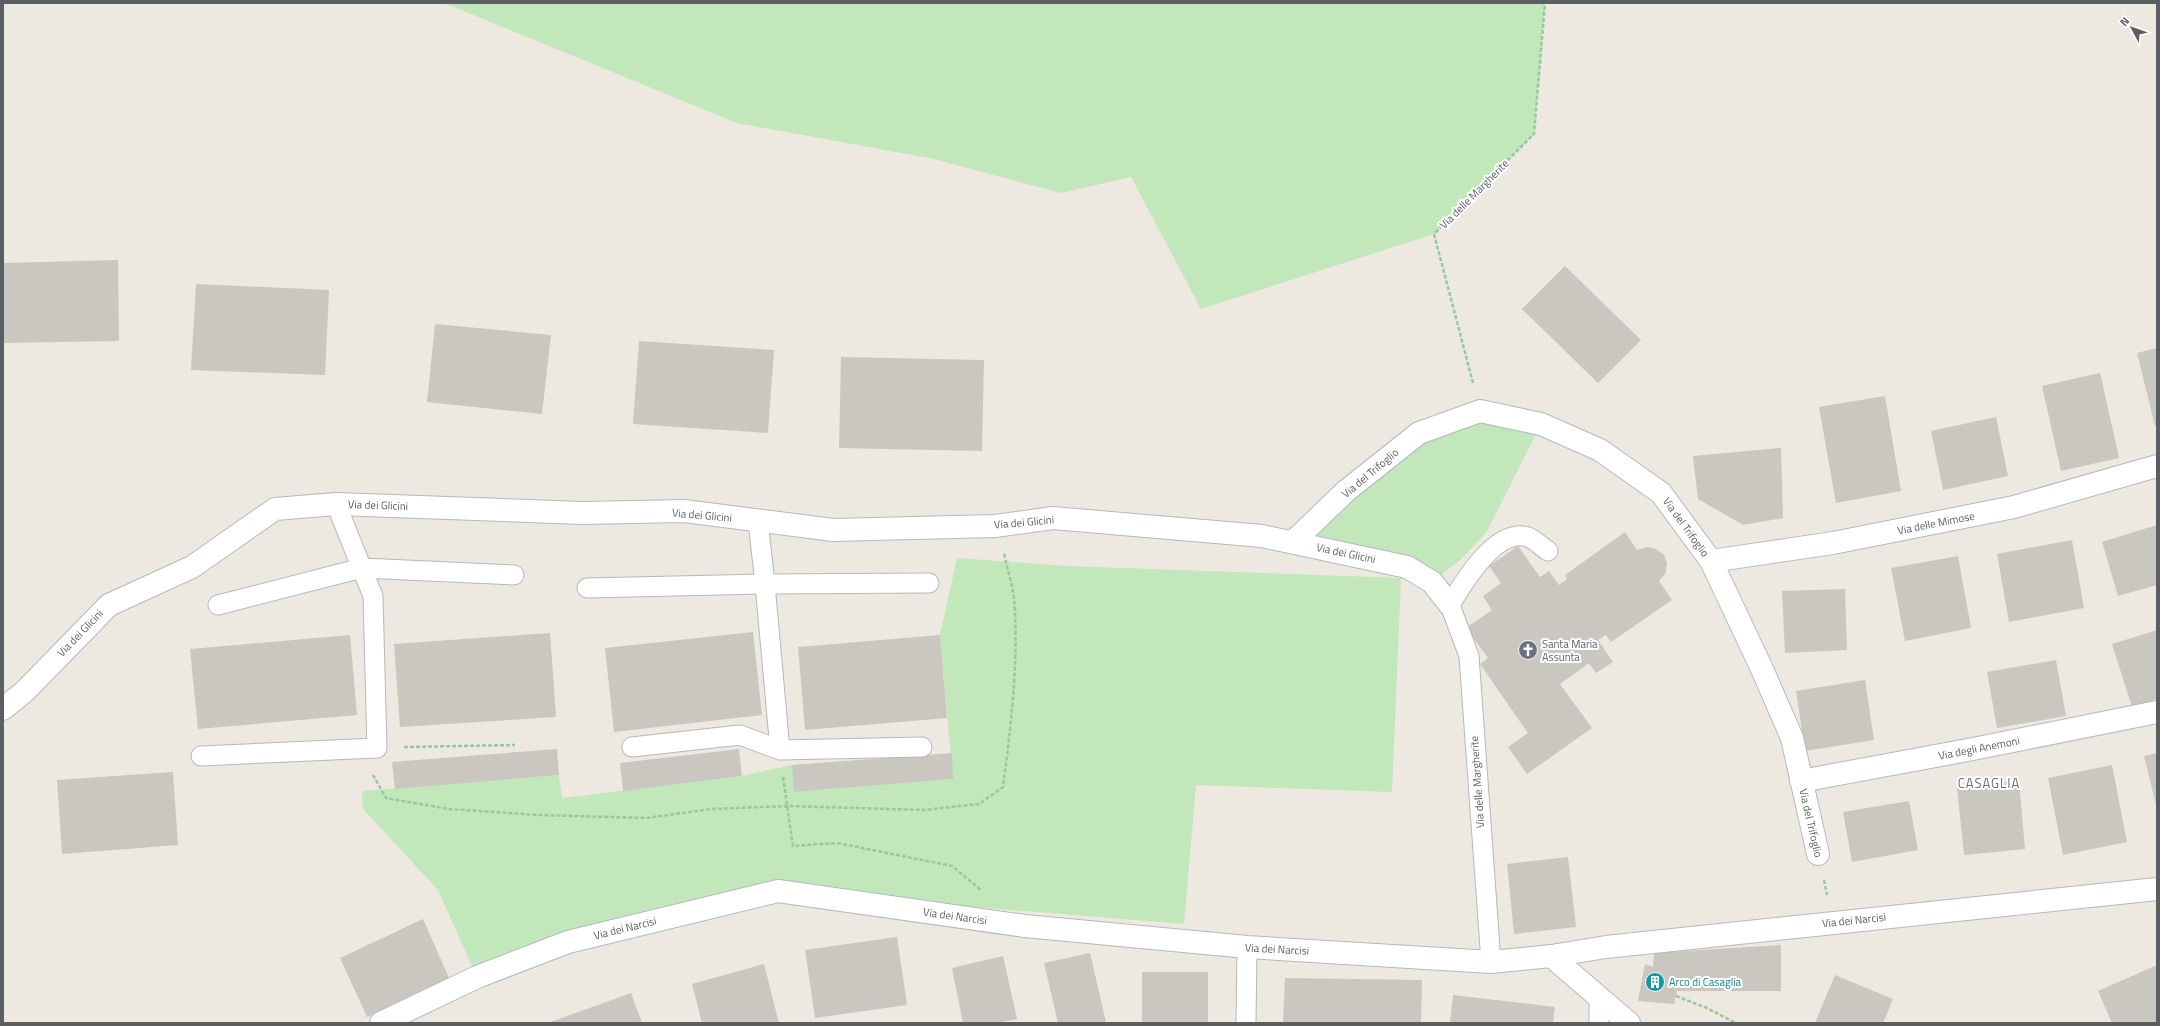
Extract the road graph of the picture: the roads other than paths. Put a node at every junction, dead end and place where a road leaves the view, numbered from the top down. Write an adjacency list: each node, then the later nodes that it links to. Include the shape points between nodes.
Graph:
1 (2157, 466): 6 (street, Via delle Mimose, via 2014,507 1833,543)
2 (336, 504): 3 (street, Via dei Glicini, via 582,513 684,511); 7 (lane); 14 (street, Via dei Glicini, via 275,509 192,567 108,605)
3 (758, 520): 4 (street, Via dei Glicini, via 833,530 996,526 1053,518 1262,536); 10 (lane)
4 (1293, 542): 6 (street, Via del Trifoglio, via 1346,491 1419,433 1480,411 1542,424 1600,450 1661,493); 13 (street, Via dei Glicini, via 1407,567 1432,582)
5 (1548, 551): 13 (lane, via 1528,536 1509,537 1487,552)
6 (1711, 561): 20 (street, Via del Trifoglio, via 1792,738)
7 (362, 568): 8 (lane); 12 (lane); 19 (lane, via 374,596 377,748)
8 (514, 575)
9 (929, 583): 10 (lane)
10 (766, 584): 11 (lane); 18 (lane)
11 (587, 588)
12 (218, 605)
13 (1450, 605): 25 (lane, Via delle Margherite, via 1468,656)
14 (3, 709)
15 (2157, 712): 20 (street, Via degli Anemoni)
16 (632, 747): 18 (lane, via 740,735)
17 (922, 747): 18 (lane)
18 (780, 750)
19 (201, 756)
20 (1801, 781): 21 (street, Via del Trifoglio)
21 (1818, 854)
22 (2157, 889): 24 (street, Via dei Narcisi, via 1622,945)
23 (1246, 948): 25 (street, Via dei Narcisi); 27 (street, Via dei Narcisi, via 1025,926 778,891 568,942 476,977); 28 (lane)
24 (1551, 956): 25 (street, Via dei Narcisi); 26 (street)
25 (1491, 962)
26 (1599, 998): 29 (lane); 30 (street)
27 (381, 1023)
28 (1246, 1023)
29 (1599, 1023)
30 (1628, 1023)

